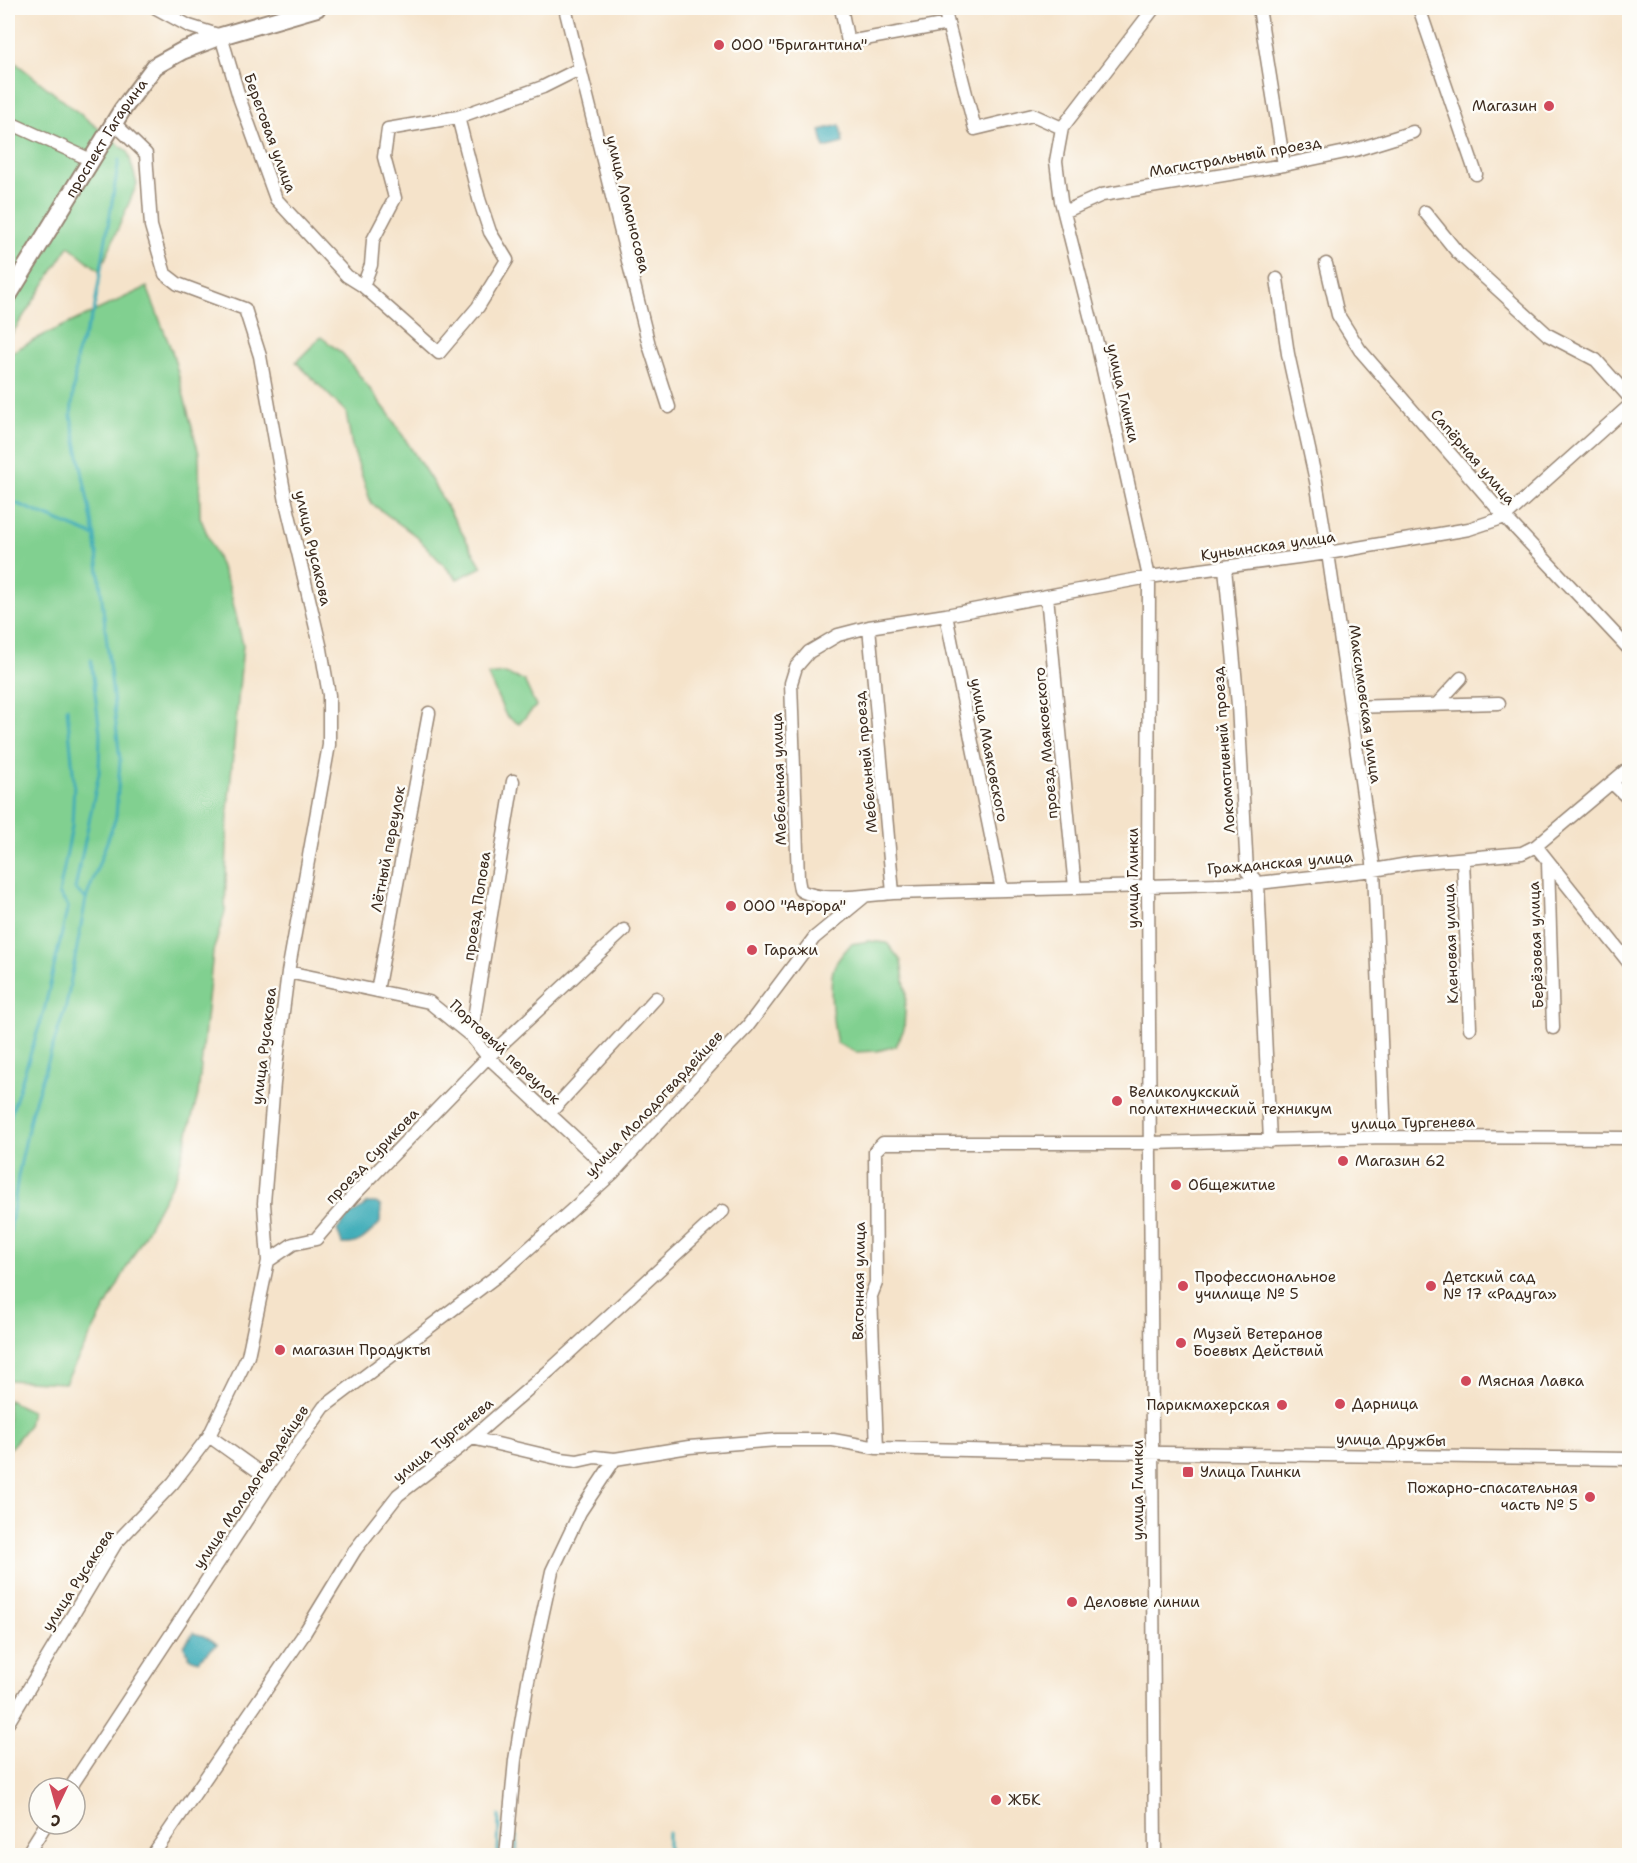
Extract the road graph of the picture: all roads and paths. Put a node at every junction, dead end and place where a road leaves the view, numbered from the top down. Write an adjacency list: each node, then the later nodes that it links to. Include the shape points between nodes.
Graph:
1 (156, 8): 10 (street, via 189,26)
2 (317, 8): 10 (main road, проспект Гагарина)
3 (565, 8): 11 (street, улица Ломоносова)
4 (841, 8): 9 (street, via 848,42)
5 (944, 8): 9 (street)
6 (1154, 8): 15 (street)
7 (1259, 8): 18 (street)
8 (1419, 8): 19 (street)
9 (948, 24): 15 (street, via 975,129 1034,115)
10 (220, 36): 14 (main road, проспект Гагарина, via 155,66); 24 (street, Береговая улица, via 276,199 347,276)
11 (579, 69): 12 (street, via 543,87); 28 (street, улица Ломоносова, via 649,345)
12 (458, 117): 24 (street, via 388,129 384,157 395,198 373,240 371,265); 24 (street, Береговая улица, via 478,199 490,232 507,260 478,307 439,353)
13 (8, 123): 17 (street)
14 (114, 123): 17 (main road, проспект Гагарина); 60 (street, улица Русакова, via 146,154 151,226 165,274 178,284 245,309 260,356 286,502 321,649 329,695 329,745)
15 (1062, 128): 20 (street, улица Глинки, via 1056,160)
16 (1413, 132): 18 (street, Магистральный проезд, via 1355,150)
17 (91, 160): 25 (main road, проспект Гагарина)
18 (1284, 165): 20 (street, Магистральный проезд, via 1102,195)
19 (1476, 174)
20 (1064, 212): 32 (street, улица Глинки)
21 (1425, 212): 26 (street, via 1458,253 1548,335 1596,360)
22 (1326, 264): 29 (street, Сапёрная улица, via 1338,315 1360,350)
23 (1277, 279): 30 (street, Максимовская улица)
24 (363, 286)
25 (8, 296)
26 (1629, 398)
27 (1629, 405): 29 (street, Куньинская улица)
28 (669, 407)
29 (1505, 517): 30 (street, Куньинская улица, via 1468,529); 36 (street, Сапёрная улица)
30 (1328, 553): 31 (street, Куньинская улица); 41 (street, Максимовская улица)
31 (1225, 568): 32 (street, Куньинская улица); 51 (street, Локомотивный проезд, via 1238,705 1247,871)
32 (1149, 577): 33 (street, Куньинская улица); 52 (street, улица Глинки)
33 (1047, 596): 34 (street, Куньинская улица); 53 (street, проезд Маяковского)
34 (946, 615): 35 (street, Куньинская улица); 55 (street, улица Маяковского)
35 (870, 627): 37 (street, Куньинская улица, via 838,635 809,652); 56 (street, Мебельный проезд)
36 (1629, 650)
37 (796, 667): 54 (street, Мебельная улица, via 791,704)
38 (1461, 678): 39 (street)
39 (1438, 703): 40 (street); 41 (street)
40 (1498, 703)
41 (1350, 707): 50 (street, Максимовская улица)
42 (429, 713): 61 (street, Лётный переулок)
43 (1629, 767): 45 (street, Гражданская улица)
44 (513, 781): 65 (street, проезд Попова)
45 (1612, 783): 46 (street); 47 (street, Гражданская улица)
46 (1629, 800)
47 (1536, 846): 48 (street, Гражданская улица, via 1522,852); 49 (street, Берёзовая улица)
48 (1462, 859): 50 (street, Гражданская улица); 63 (street, Кленовая улица)
49 (1548, 862): 59 (street, Берёзовая улица); 64 (street, Берёзовая улица)
50 (1374, 870): 51 (street, Гражданская улица); 68 (street, Максимовская улица)
51 (1258, 883): 52 (street, Гражданская улица); 70 (street, Локомотивный проезд)
52 (1148, 885): 53 (street, Гражданская улица); 71 (street, улица Глинки)
53 (1075, 888): 55 (street, Гражданская улица)
54 (800, 890): 57 (street, Гражданская улица, via 810,896)
55 (1002, 890): 56 (street, Гражданская улица)
56 (893, 893): 57 (street, Гражданская улица)
57 (865, 896): 73 (street, улица Молодогвардейцев, via 814,938 747,1028)
58 (624, 930): 66 (street)
59 (1629, 964)
60 (288, 972): 61 (street, Портовый переулок); 75 (street, улица Русакова, via 264,1203)
61 (377, 991): 65 (street, Портовый переулок, via 429,1002)
62 (656, 998): 67 (street)
63 (1470, 1028)
64 (1553, 1028)
65 (471, 1036): 66 (street, Портовый переулок)
66 (488, 1057): 67 (street, Портовый переулок); 75 (street, проезд Сурикова, via 316,1239 293,1244)
67 (549, 1114): 73 (street, Портовый переулок)
68 (1385, 1137): 69 (street, улица Тургенева); 70 (street, улица Тургенева)
69 (1629, 1137)
70 (1270, 1141): 71 (street, улица Тургенева)
71 (1151, 1143): 72 (street, улица Тургенева, via 884,1143); 79 (street, улица Глинки)
72 (875, 1151): 78 (street, Вагонная улица, via 876,1282 871,1296)
73 (613, 1173): 82 (street, улица Молодогвардейцев, via 506,1269 324,1407)
74 (723, 1211): 77 (street, улица Тургенева)
75 (268, 1261): 76 (street, улица Русакова, via 248,1356)
76 (208, 1436): 82 (street); 83 (street, улица Русакова, via 173,1483 116,1543)
77 (472, 1438): 80 (street, улица Дружбы, via 561,1459); 87 (street, улица Тургенева, via 398,1495 355,1550 302,1637)
78 (877, 1448): 79 (street, улица Дружбы); 80 (street, улица Дружбы, via 833,1440 777,1440)
79 (1153, 1452): 81 (street, улица Дружбы); 89 (street, улица Глинки)
80 (615, 1458): 88 (street, via 580,1512 552,1571 515,1760)
81 (1629, 1459)
82 (272, 1481): 84 (street, улица Молодогвардейцев)
83 (8, 1723)
84 (78, 1776)
85 (39, 1836): 86 (street)
86 (27, 1856)
87 (152, 1856)
88 (506, 1856)
89 (1155, 1856)

